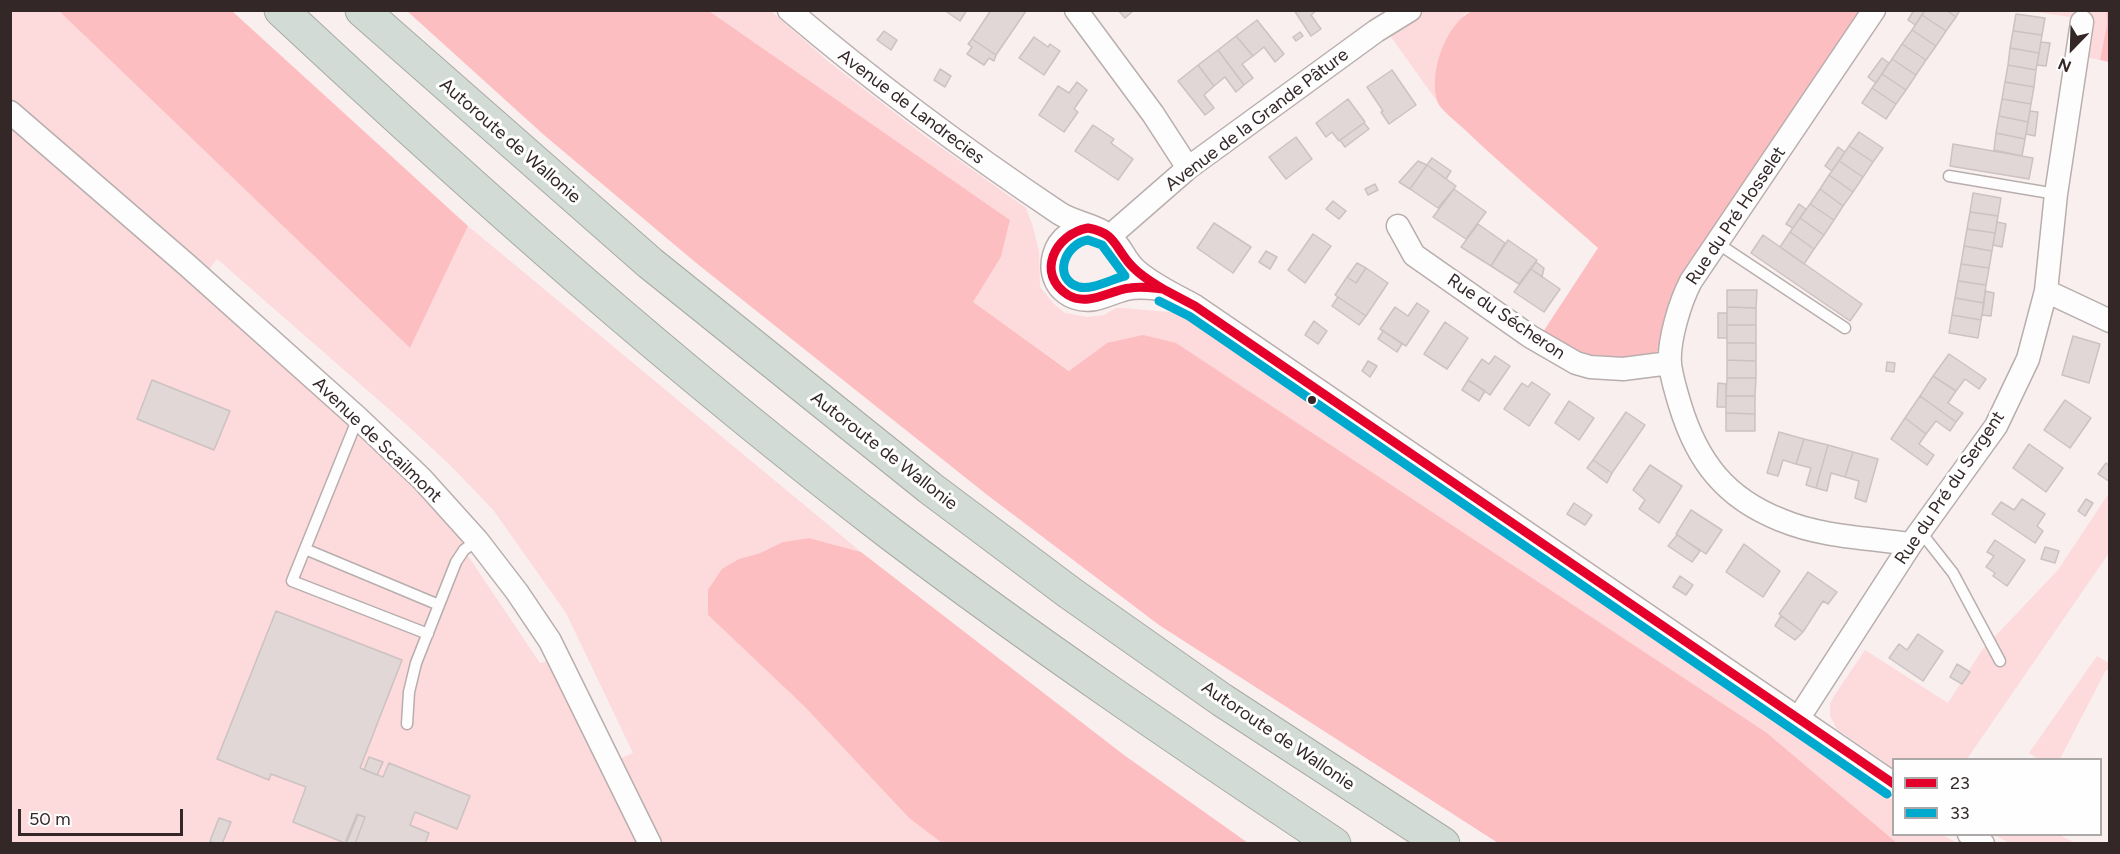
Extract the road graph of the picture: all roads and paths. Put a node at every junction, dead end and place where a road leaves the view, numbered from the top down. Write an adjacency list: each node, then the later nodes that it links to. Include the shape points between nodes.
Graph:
1 (281, 10): 34 (highway, via 609,306 891,533 1190,748)
2 (362, 10): 35 (highway, Autoroute de Wallonie, via 650,263 930,488 1070,593 1222,699)
3 (789, 10): 12 (street, Avenue de Landrecies, via 946,135)
4 (1076, 10): 9 (street)
5 (1410, 10): 9 (street, Avenue de la Grande Pâture)
6 (1874, 10): 15 (street, Rue du Pré Hosselet)
7 (2082, 22): 11 (street, Rue du Pré du Sergent)
8 (10, 112): 23 (street, Avenue de Scailmont)
9 (1188, 168): 14 (street, Avenue de la Grande Pâture)
10 (1949, 176): 11 (lane)
11 (2056, 194): 18 (street, Rue du Pré du Sergent)
12 (1037, 198): 14 (street, Avenue de Landrecies); 16 (street, via 1052,231)
13 (1398, 226): 22 (street, Rue du Sécheron, via 1414,255 1531,337 1576,363 1590,368 1623,369)
14 (1111, 239): 16 (street, via 1091,228 1080,229 1060,240); 17 (street, via 1137,271); 19 (street, via 1124,262 1123,273)
15 (1717, 243): 21 (lane); 22 (street, Rue du Pré Hosselet, via 1686,291)
16 (1054, 250): 19 (street, via 1053,273 1065,292 1088,300)
17 (1165, 289): 19 (street, via 1129,288); 30 (street)
18 (2046, 291): 20 (street); 24 (street, Rue du Pré du Sergent, via 2028,359 1996,426)
19 (1110, 293)
20 (2109, 321)
21 (1845, 328)
22 (1670, 363): 24 (street, Rue du Pré Hosselet, via 1682,412 1703,459 1742,500 1805,528)
23 (358, 418): 25 (street, Avenue de Scailmont, via 422,479); 26 (lane)
24 (1916, 537): 29 (lane, via 1953,573); 30 (street, Rue du Pré du Sergent)
25 (477, 540): 27 (lane, via 456,562); 33 (street, Avenue de Scailmont, via 550,641)
26 (305, 549): 27 (lane); 28 (lane, via 292,581)
27 (439, 605): 28 (lane)
28 (428, 634): 31 (lane, via 409,692)
29 (2000, 661)
30 (1798, 719): 32 (street)
31 (407, 724)
32 (1892, 783)
33 (650, 843)
34 (1334, 843)
35 (1443, 843)

